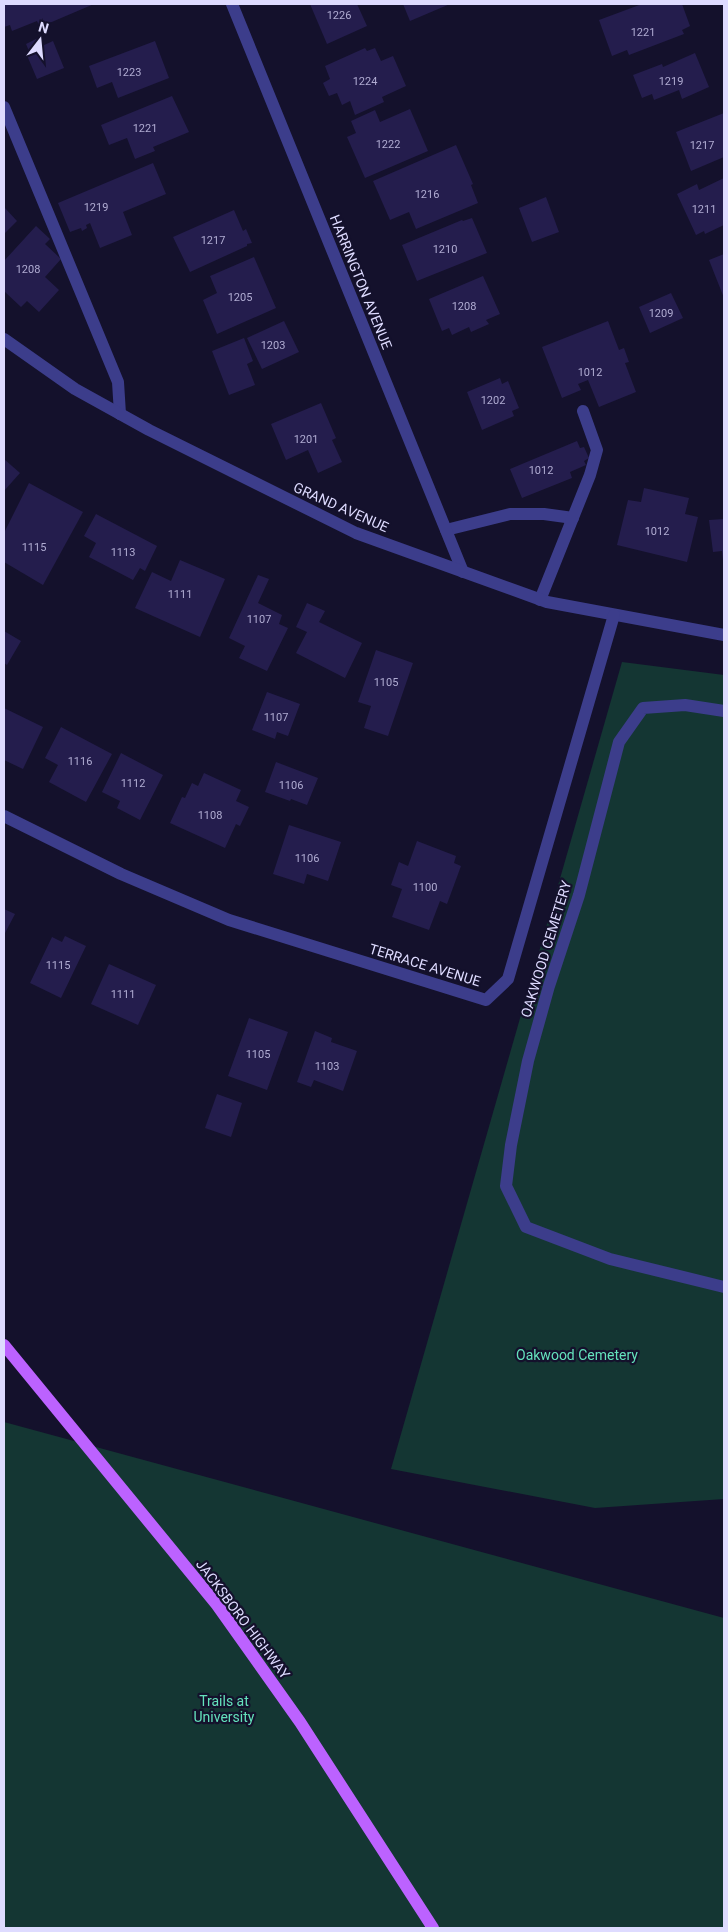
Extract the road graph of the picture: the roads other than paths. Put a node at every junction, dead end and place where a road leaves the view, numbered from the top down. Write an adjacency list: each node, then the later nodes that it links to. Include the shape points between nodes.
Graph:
1 (232, 4): 7 (street, HARRINGTON AVENUE)
2 (4, 107): 5 (street, via 118,382)
3 (4, 339): 5 (street, GRAND AVENUE, via 75,389)
4 (583, 412): 6 (street, via 597,450)
5 (120, 414): 8 (street, GRAND AVENUE, via 356,533)
6 (573, 518): 7 (street, via 510,514); 9 (street)
7 (446, 530): 8 (street, HARRINGTON AVENUE)
8 (464, 572): 9 (street, GRAND AVENUE)
9 (540, 600): 10 (street, GRAND AVENUE)
10 (614, 615): 11 (street, GRAND AVENUE); 13 (street, TERRACE AVENUE, via 508,979 486,1000 229,920 121,874)
11 (724, 635)
12 (724, 711): 14 (street, OAKWOOD CEMETERY, via 686,705 643,708 619,742 579,895 528,1061 506,1186 526,1227 610,1259)
13 (4, 816)
14 (724, 1287)
15 (4, 1345): 16 (main road, JACKSBORO HIGHWAY, via 218,1606 300,1722)
16 (433, 1928)

